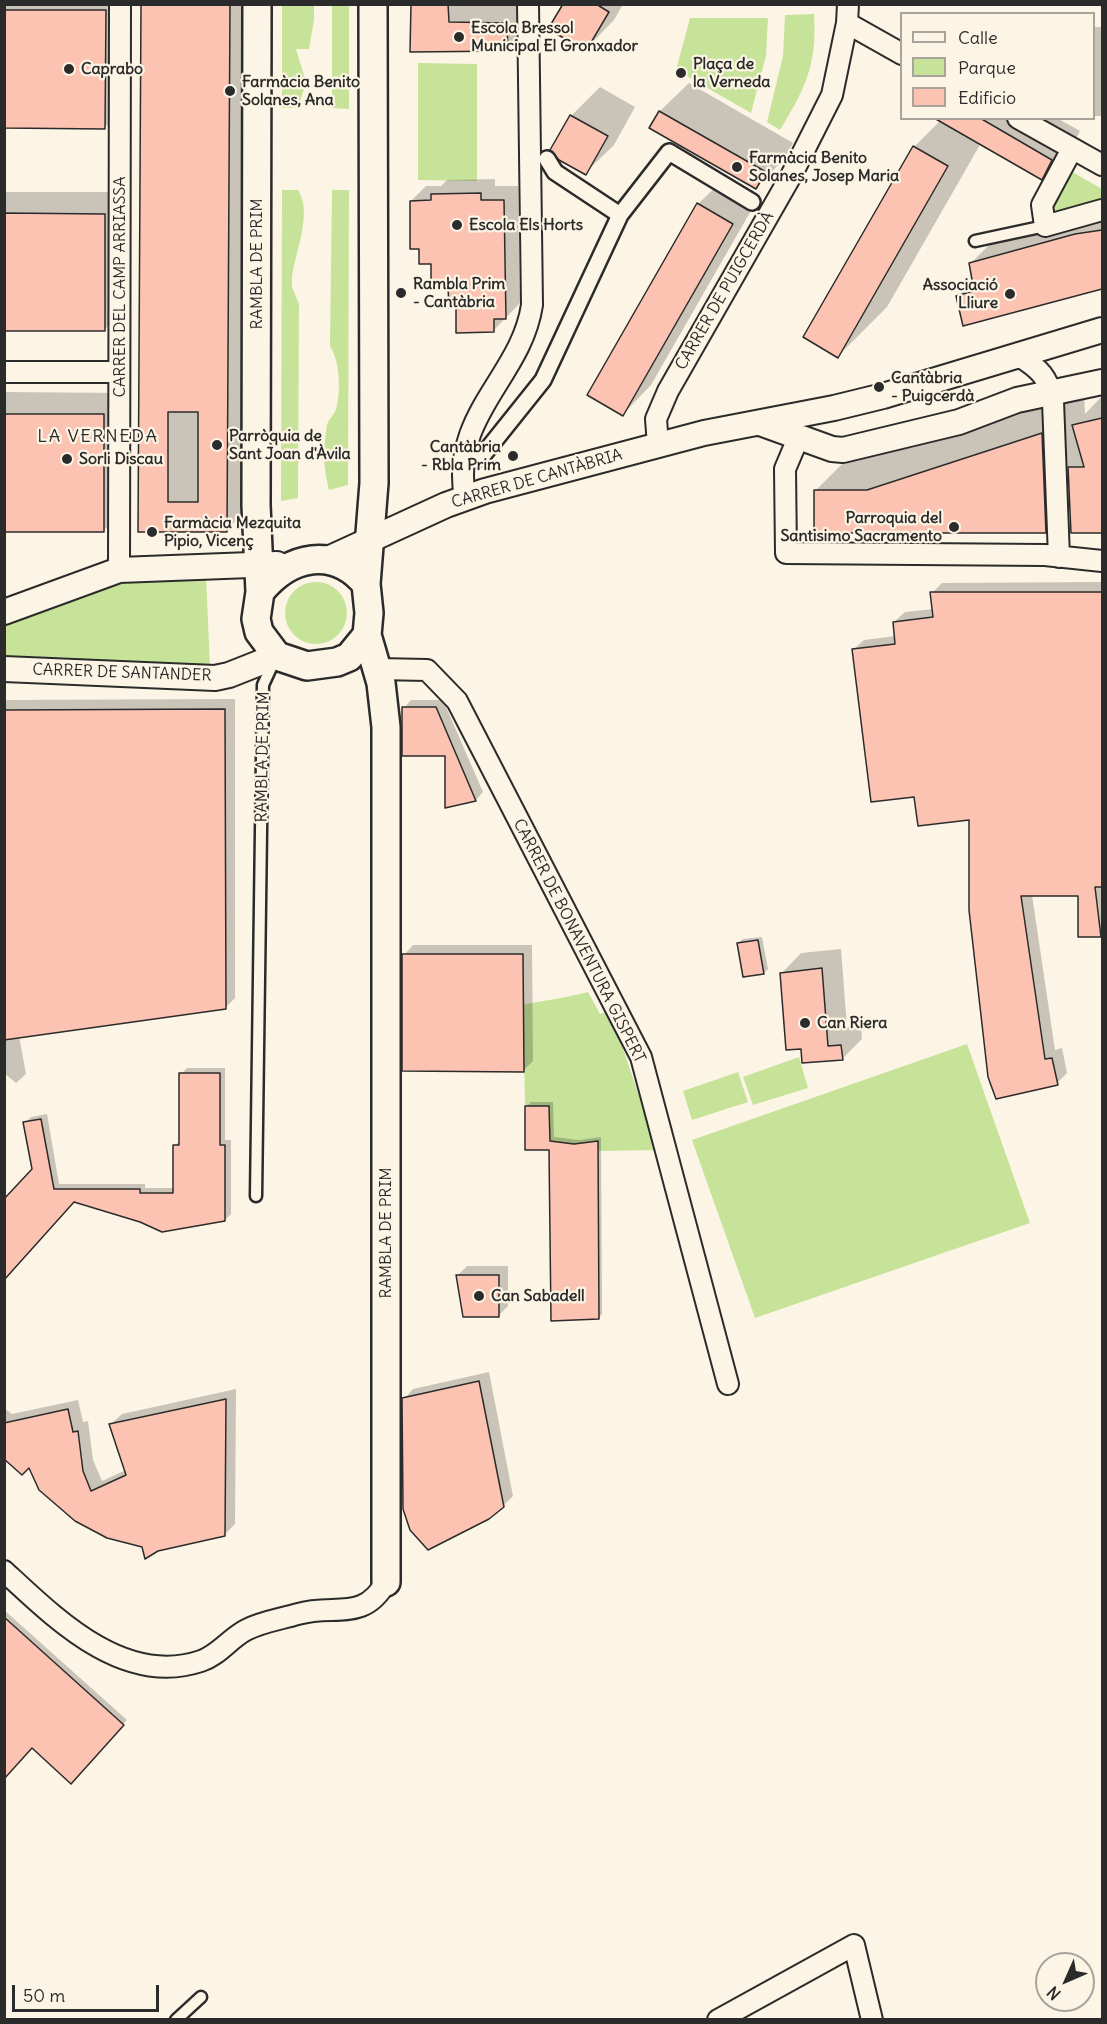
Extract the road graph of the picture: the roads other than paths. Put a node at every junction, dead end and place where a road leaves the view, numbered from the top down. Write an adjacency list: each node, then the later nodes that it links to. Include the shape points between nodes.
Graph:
1 (120, 4): 33 (street, CARRER DEL CAMP ARRIASSA)
2 (257, 4): 32 (main road, RAMBLA DE PRIM)
3 (373, 4): 27 (main road, via 374,483)
4 (528, 4): 26 (street, via 532,305 524,333 466,441 462,482)
5 (847, 14): 6 (street); 24 (street, CARRER DE PUIGCERDÀ, via 832,95 792,174 668,391 656,418)
6 (900, 53)
7 (1022, 120): 8 (street)
8 (1072, 148): 10 (street); 14 (street, via 1042,205)
9 (547, 159): 13 (street, via 555,172)
10 (1102, 165)
11 (752, 202): 13 (street, via 669,152)
12 (1102, 210): 14 (street)
13 (620, 215): 25 (street, via 543,381)
14 (1045, 226): 15 (lane)
15 (975, 241)
16 (1102, 330): 17 (street, CARRER DE CANTÀBRIA)
17 (1019, 356): 21 (street, via 1041,370); 22 (street, CARRER DE CANTÀBRIA, via 834,408)
18 (4, 372): 19 (street)
19 (111, 372)
20 (1102, 382): 21 (street)
21 (1051, 392): 23 (street, via 959,422 857,448 832,449); 28 (street, via 1056,418)
22 (755, 422): 23 (street); 24 (street, CARRER DE CANTÀBRIA)
23 (799, 436): 28 (street, via 784,469 786,553)
24 (658, 446): 26 (street, CARRER DE CANTÀBRIA)
25 (475, 460)
26 (465, 498): 27 (street, CARRER DE CANTÀBRIA)
27 (369, 541): 29 (street, CARRER DE CANTÀBRIA); 34 (main road)
28 (1059, 557): 30 (street)
29 (326, 560): 31 (main road); 34 (main road, via 352,569)
30 (1102, 561)
31 (294, 564): 32 (street); 35 (main road)
32 (258, 565): 33 (street); 35 (main road, RAMBLA DE PRIM)
33 (119, 570): 36 (street)
34 (366, 584): 37 (main road)
35 (260, 592): 38 (main road, RAMBLA DE PRIM, via 256,606 258,632)
36 (4, 612)
37 (367, 635): 39 (main road, via 357,649); 41 (main road, RAMBLA DE PRIM)
38 (277, 656): 39 (main road, via 308,666); 40 (street, CARRER DE SANTANDER, via 215,678); 42 (lane, RAMBLA DE PRIM, via 263,685)
39 (338, 662): 41 (main road)
40 (4, 669)
41 (378, 669): 43 (street, CARRER DE BONAVENTURA GISPERT, via 427,670 457,701 641,1057); 45 (main road, RAMBLA DE PRIM, via 386,727)
42 (256, 1196)
43 (728, 1384)
44 (4, 1571): 45 (street, via 52,1615 110,1655 167,1669 203,1661 244,1631 306,1612 366,1606)
45 (386, 1582)
46 (201, 1997): 47 (lane)
47 (176, 2019)
48 (718, 2019): 49 (street, via 854,1945)
49 (872, 2019)

